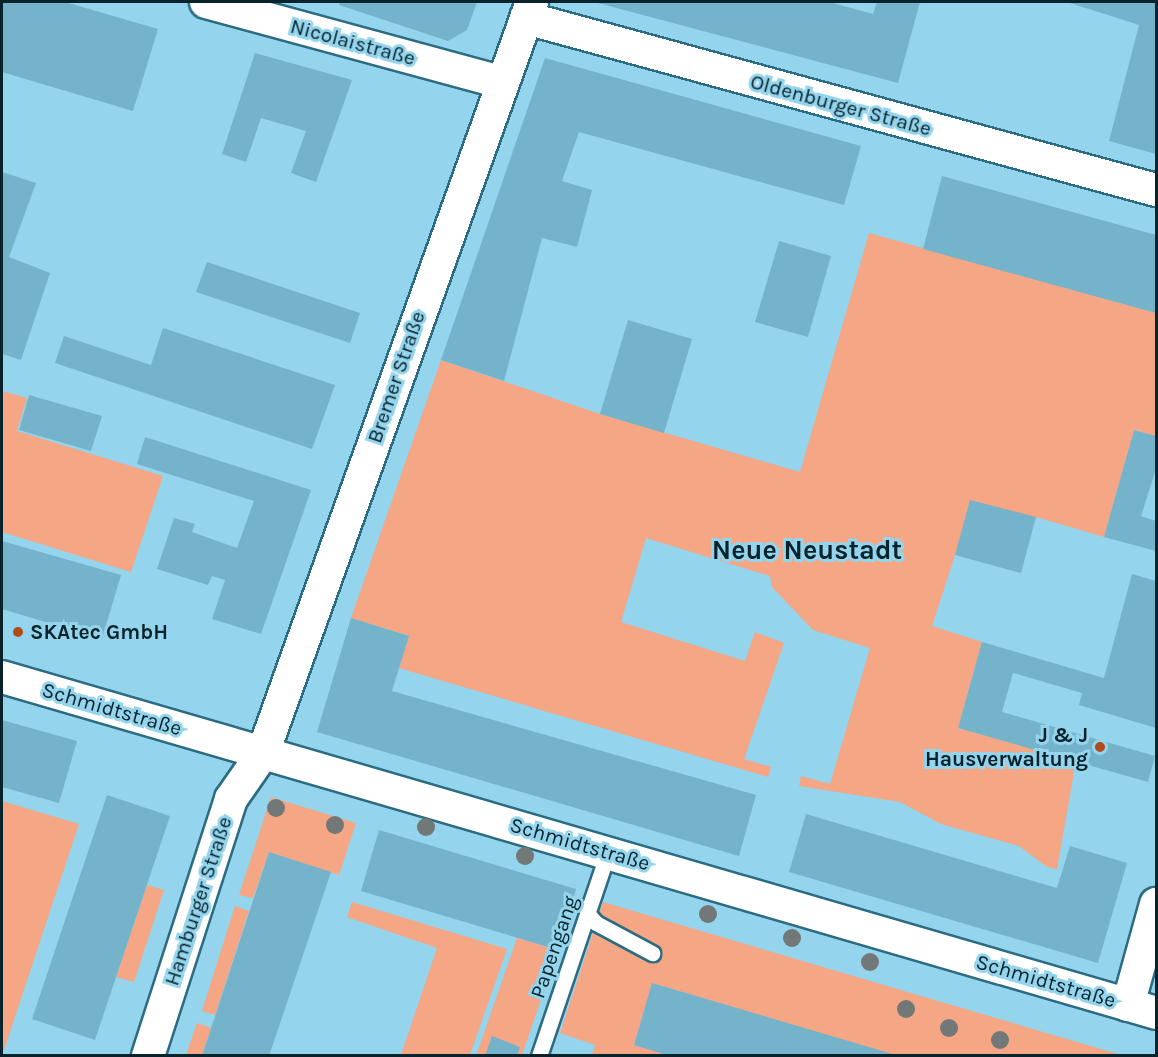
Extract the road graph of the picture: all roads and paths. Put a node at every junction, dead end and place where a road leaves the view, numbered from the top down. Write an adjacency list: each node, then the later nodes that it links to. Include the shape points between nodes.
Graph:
1 (206, 2): 3 (street, Nicolaistraße)
2 (529, 10): 3 (street, Bremer Straße); 4 (street, Oldenburger Straße)
3 (501, 82): 6 (street, Bremer Straße)
4 (1156, 190)
5 (2, 678): 6 (street, Schmidtstraße)
6 (263, 753): 7 (street, Schmidtstraße); 12 (street, Hamburger Straße, via 231,799)
7 (608, 852): 9 (lane, Papengang); 11 (street, Schmidtstraße)
8 (1156, 904): 11 (street)
9 (587, 913): 10 (lane, via 596,923); 13 (lane, Papengang)
10 (652, 953)
11 (1142, 1009)
12 (148, 1056)
13 (539, 1056)

